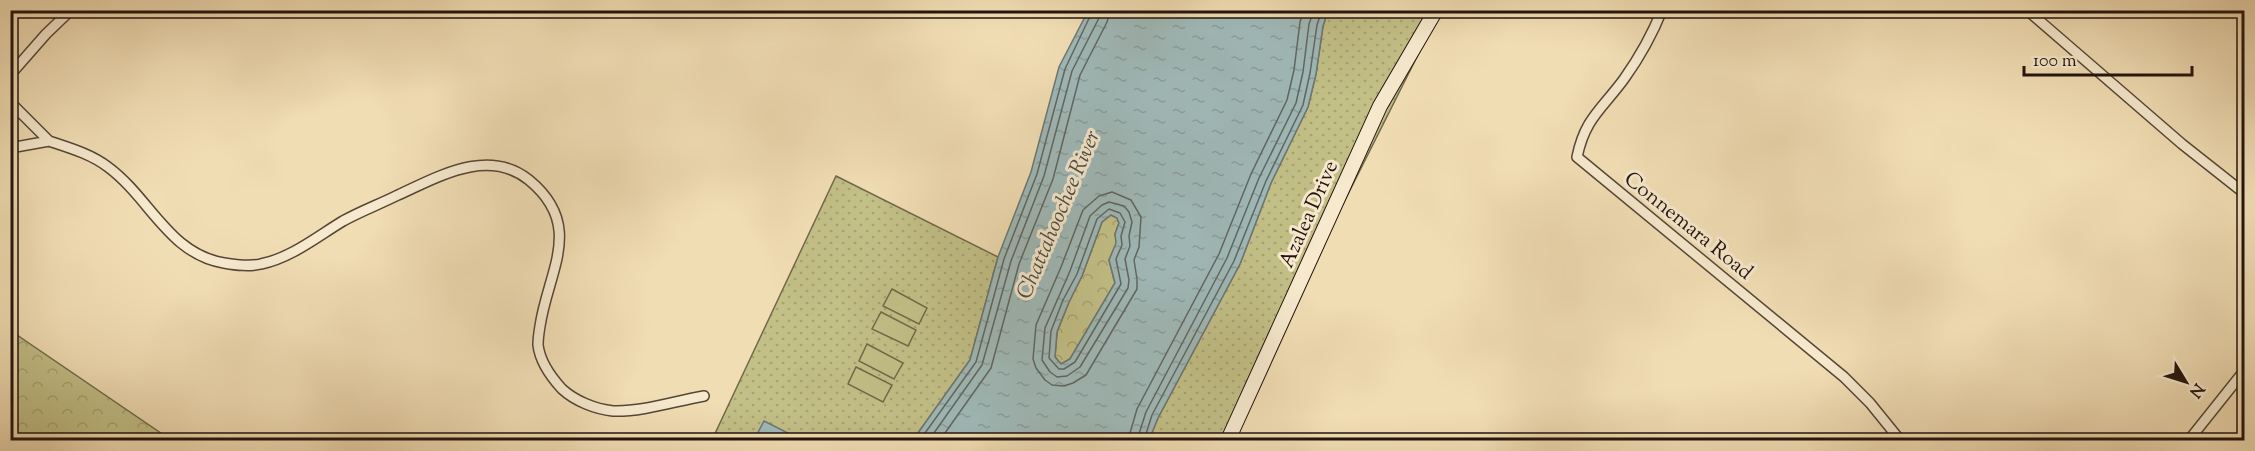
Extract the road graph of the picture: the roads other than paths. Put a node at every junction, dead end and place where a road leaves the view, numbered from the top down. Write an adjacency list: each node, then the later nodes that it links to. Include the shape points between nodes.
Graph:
1 (71, 10): 5 (street)
2 (1436, 10): 12 (street, Azalea Drive, via 1380,106)
3 (1662, 10): 13 (street, Connemara Road, via 1653,34 1623,80 1594,114 1577,158 1844,377)
4 (2027, 10): 9 (street)
5 (10, 75)
6 (10, 102): 7 (street)
7 (49, 141): 8 (street); 11 (street, via 82,152 108,167 189,250 212,261 240,266 261,265 281,258 347,219 452,171 483,165 510,170 528,179 541,193 553,209 558,226 559,256 542,313 538,344 542,362 555,381 581,402 612,411)
8 (10, 148)
9 (2244, 193)
10 (2244, 371): 14 (street)
11 (704, 396)
12 (1228, 441)
13 (1900, 441)
14 (2189, 441)

